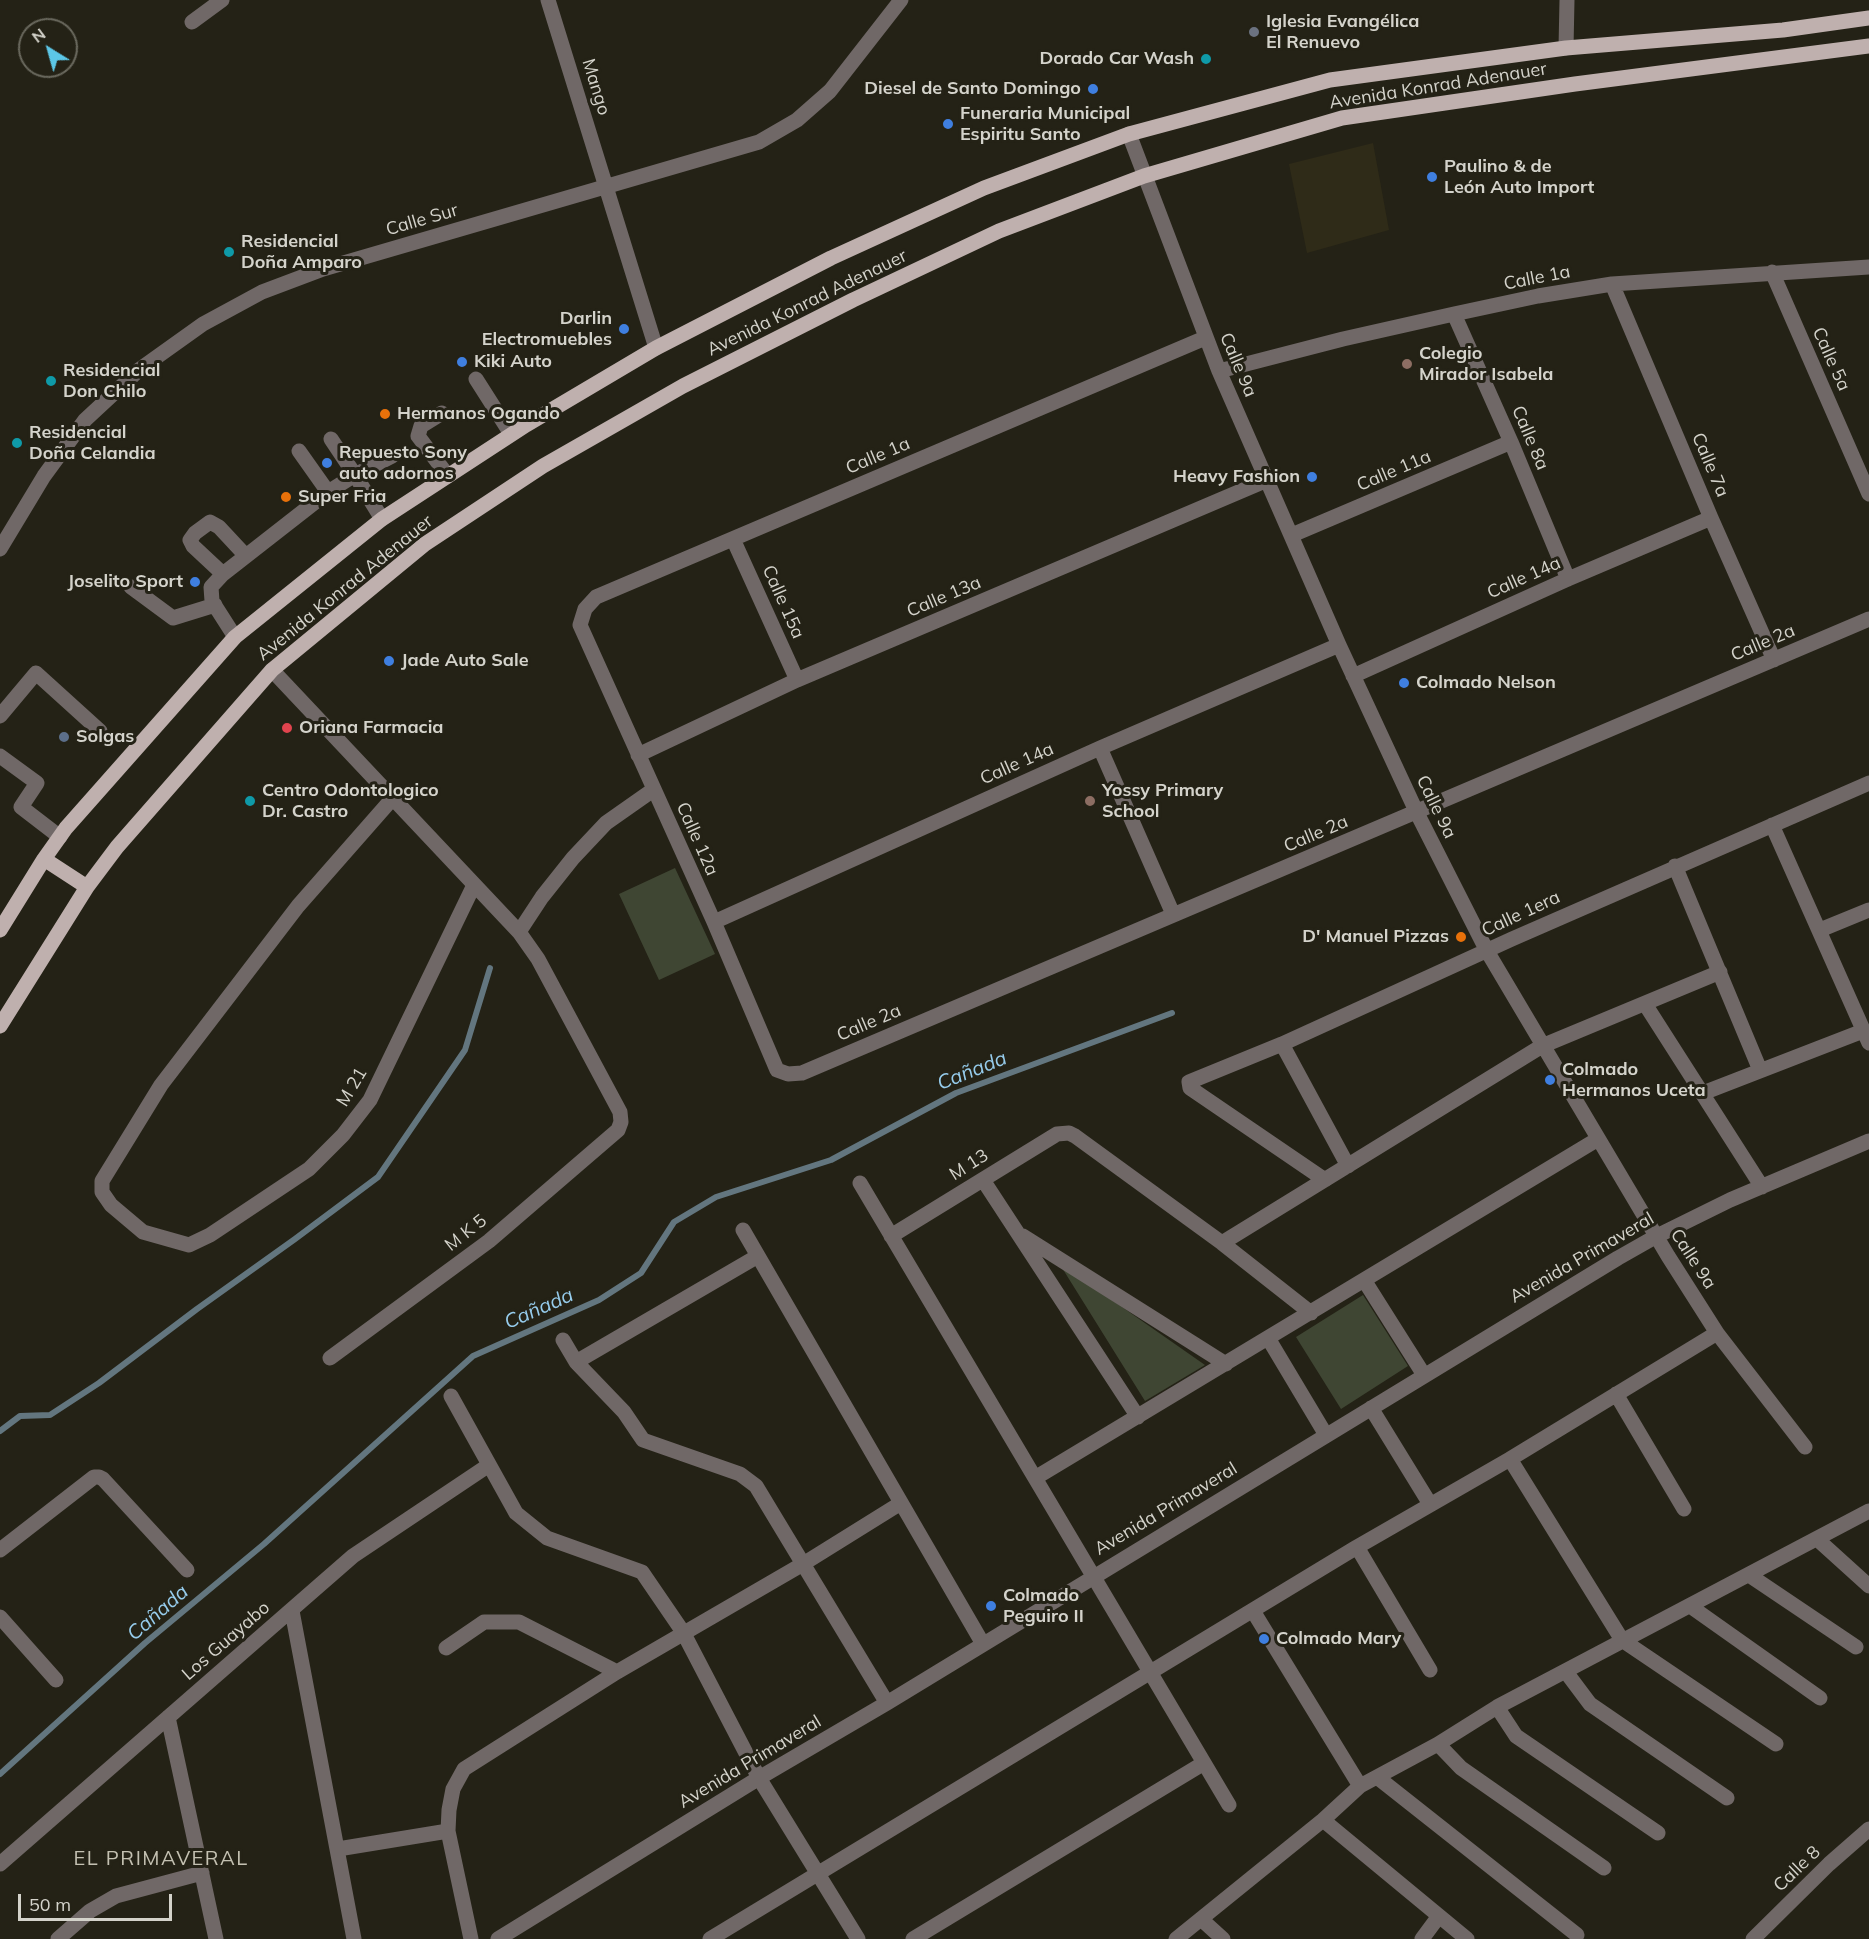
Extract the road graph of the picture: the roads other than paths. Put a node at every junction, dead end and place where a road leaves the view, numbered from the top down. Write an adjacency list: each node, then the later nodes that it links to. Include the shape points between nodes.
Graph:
1 (222, 0): 6 (street)
2 (548, 0): 11 (street, Mango)
3 (901, 0): 11 (street, Calle Sur, via 830,91 797,120 759,142)
4 (1567, 0): 8 (street)
5 (1869, 18): 8 (main road, Avenida Konrad Adenauer, via 1783,30)
6 (192, 22)
7 (1869, 46): 10 (main road, Avenida Konrad Adenauer, via 1342,118)
8 (1566, 48): 9 (main road, Avenida Konrad Adenauer, via 1330,80)
9 (1129, 134): 10 (street, Calle 9a); 17 (main road, Avenida Konrad Adenauer, via 973,192 831,258)
10 (1144, 176): 16 (street, Calle 9a); 46 (main road, Avenida Konrad Adenauer, via 999,231 683,386 543,466 425,544)
11 (607, 187): 17 (street, Mango); 35 (street, Calle Sur, via 322,269 262,292 203,324 140,369 85,420 44,476)
12 (1869, 267): 13 (street, Calle 1a)
13 (1772, 272): 14 (street, Calle 1a); 30 (street, Calle 5a)
14 (1612, 284): 15 (street, Calle 1a); 31 (street, Calle 7a)
15 (1454, 314): 18 (street, Calle 1a); 23 (street, Calle 8a)
16 (1205, 338): 18 (street, Calle 9a); 34 (street, Calle 1a)
17 (656, 348): 21 (main road, Avenida Konrad Adenauer)
18 (1219, 371): 28 (street, Calle 9a)
19 (476, 379): 21 (street)
20 (442, 413): 27 (street, via 421,426 418,436)
21 (511, 434): 27 (main road, Avenida Konrad Adenauer)
22 (331, 439): 26 (street)
23 (1511, 442): 33 (street, Calle 11a); 38 (street, Calle 8a)
24 (299, 450): 29 (street)
25 (392, 456): 26 (street)
26 (355, 475): 29 (street); 32 (street)
27 (448, 477): 32 (main road, Avenida Konrad Adenauer)
28 (1267, 480): 33 (street, Calle 9a); 48 (street, Calle 13a)
29 (328, 492): 36 (street)
30 (1869, 494)
31 (1711, 518): 38 (street, Calle 14a); 45 (street, Calle 7a)
32 (382, 519): 43 (main road, Avenida Konrad Adenauer)
33 (1292, 535): 44 (street, Calle 9a)
34 (733, 539): 42 (street, Calle 1a, via 596,597 585,609); 48 (street, Calle 15a)
35 (0, 549)
36 (246, 556): 37 (street); 37 (street, via 210,522 195,533 190,540 193,546)
37 (223, 574): 40 (street, via 211,587)
38 (1568, 579): 47 (street, Calle 14a)
39 (131, 587): 40 (street, via 173,618)
40 (215, 605): 43 (street)
41 (1869, 619): 45 (street, Calle 2a)
42 (580, 625): 52 (street, Calle 12a)
43 (235, 637): 59 (main road, Avenida Konrad Adenauer)
44 (1339, 645): 47 (street, Calle 9a); 51 (street, Calle 14a)
45 (1774, 660): 57 (street, Calle 2a)
46 (272, 670): 56 (street); 63 (main road, Avenida Konrad Adenauer, via 117,847)
47 (1353, 676): 57 (street, Calle 9a)
48 (797, 680): 52 (street, Calle 13a)
49 (0, 716): 50 (street, via 36,673)
50 (100, 731)
51 (1100, 748): 65 (street); 66 (street, Calle 14a)
52 (638, 755): 55 (street, Calle 12a)
53 (0, 756): 59 (street, via 37,783 21,807)
54 (1869, 783): 58 (street, Calle 1era)
55 (654, 790): 66 (street, Calle 12a); 69 (street, via 606,823 573,858)
56 (392, 799): 62 (street); 62 (street, M 21, via 298,906 161,1085 102,1181 102,1192 111,1205 143,1232 189,1245 200,1242 309,1169 370,1100)
57 (1417, 813): 65 (street, Calle 2a); 70 (street, Calle 9a)
58 (1772, 825): 61 (street, Calle 1era); 68 (street)
59 (60, 837): 60 (main road, Avenida Konrad Adenauer)
60 (44, 859): 63 (main road); 67 (main road, Avenida Konrad Adenauer)
61 (1675, 866): 70 (street, Calle 1era); 71 (street)
62 (474, 885): 69 (street)
63 (87, 887): 73 (main road, Avenida Konrad Adenauer)
64 (1869, 910): 68 (street)
65 (1173, 914): 77 (street, Calle 2a, via 802,1073)
66 (714, 922): 77 (street, Calle 12a)
67 (0, 930)
68 (1820, 930): 74 (street)
69 (519, 932): 98 (street, M K 5, via 538,959 620,1112 618,1130 489,1241)
70 (1487, 951): 75 (street, Calle 1era); 76 (street, Calle 9a)
71 (1720, 972): 72 (street); 78 (street)
72 (1645, 1004): 76 (street); 79 (street)
73 (0, 1026)
74 (1866, 1037): 78 (street)
75 (1282, 1044): 82 (street); 84 (street, Calle 1era, via 1188,1085)
76 (1542, 1046): 80 (street, Calle 9a); 82 (street)
77 (777, 1070)
78 (1760, 1070): 79 (street)
79 (1702, 1093): 86 (street)
80 (1598, 1139): 90 (street, Calle 9a); 93 (street)
81 (1869, 1141): 86 (street, Avenida Primaveral)
82 (1348, 1166): 84 (street)
83 (983, 1179): 88 (street); 89 (street, M 13); 91 (street, M 13, via 1057,1134 1069,1133)
84 (1325, 1180): 91 (street)
85 (860, 1183): 89 (street)
86 (1762, 1187): 90 (street, Avenida Primaveral)
87 (743, 1230): 92 (street)
88 (1017, 1232): 100 (street); 105 (street)
89 (891, 1236): 110 (street)
90 (1655, 1237): 95 (street, Calle 9a); 101 (street, Avenida Primaveral)
91 (1222, 1243): 94 (street)
92 (758, 1256): 99 (street); 111 (street)
93 (1364, 1280): 94 (street); 101 (street)
94 (1311, 1313): 96 (street)
95 (1717, 1333): 102 (street); 107 (street, Calle 9a)
96 (1268, 1338): 100 (street); 106 (street)
97 (563, 1340): 99 (street)
98 (330, 1358)
99 (576, 1362): 118 (street, via 624,1412 643,1440 740,1474 756,1486)
100 (1226, 1364): 105 (street)
101 (1424, 1375): 104 (street, Avenida Primaveral)
102 (1616, 1394): 108 (street); 113 (street)
103 (451, 1396): 109 (street)
104 (1371, 1408): 106 (street, Avenida Primaveral); 112 (street)
105 (1138, 1417): 110 (street)
106 (1326, 1435): 121 (street, Avenida Primaveral)
107 (1805, 1447)
108 (1510, 1459): 112 (street); 128 (street)
109 (489, 1465): 124 (street, Los Guayabo, via 376,1539); 127 (street, via 516,1513 547,1538 642,1572)
110 (1035, 1478): 121 (street)
111 (901, 1503): 118 (street); 129 (street)
112 (1430, 1504): 116 (street)
113 (1684, 1509)
114 (1869, 1511): 115 (street)
115 (1817, 1539): 120 (street); 122 (street)
116 (1356, 1547): 125 (street); 132 (street)
117 (0, 1550): 119 (street, via 99,1477)
118 (803, 1564): 127 (street); 138 (street)
119 (187, 1570)
120 (1749, 1575): 123 (street); 130 (street)
121 (1093, 1576): 129 (street, Avenida Primaveral); 135 (street)
122 (1869, 1586)
123 (1690, 1606): 128 (street); 137 (street)
124 (292, 1611): 140 (street, Los Guayabo); 153 (street)
125 (1253, 1611): 135 (street); 146 (street)
126 (0, 1617): 136 (street)
127 (683, 1632): 133 (street); 145 (street)
128 (1622, 1640): 134 (street); 142 (street)
129 (983, 1644): 138 (street, Avenida Primaveral)
130 (1856, 1647)
131 (446, 1648): 133 (street, via 484,1623 519,1622)
132 (1430, 1670)
133 (617, 1672): 151 (street, via 464,1769 453,1790)
134 (1566, 1672): 139 (street); 147 (street, via 1590,1704)
135 (1151, 1673): 143 (street); 157 (street)
136 (56, 1680)
137 (1820, 1698)
138 (887, 1703): 145 (street, Avenida Primaveral)
139 (1497, 1707): 141 (street); 152 (street, via 1516,1736)
140 (168, 1717): 154 (street, Los Guayabo); 156 (street)
141 (1438, 1744): 144 (street); 155 (street, via 1461,1768)
142 (1776, 1744)
143 (1204, 1763): 148 (street); 168 (street)
144 (1377, 1777): 146 (street); 160 (street)
145 (759, 1778): 157 (street); 165 (street, Avenida Primaveral)
146 (1360, 1786): 149 (street)
147 (1727, 1798)
148 (1230, 1805)
149 (1323, 1820): 158 (street); 159 (street)
150 (1869, 1829): 173 (street, Calle 8)
151 (448, 1831): 153 (street); 164 (street)
152 (1658, 1833)
153 (338, 1849): 163 (street)
154 (0, 1864)
155 (1604, 1868)
156 (202, 1873): 161 (street, via 116,1896 90,1911); 162 (street)
157 (818, 1875): 166 (street); 167 (street)
158 (1439, 1916): 171 (street); 172 (street)
159 (1201, 1919): 169 (street); 170 (street)
160 (1577, 1935)
161 (58, 1939)
162 (216, 1939)
163 (354, 1939)
164 (471, 1939)
165 (498, 1939)
166 (710, 1939)
167 (858, 1939)
168 (913, 1939)
169 (1176, 1939)
170 (1223, 1939)
171 (1422, 1939)
172 (1467, 1939)
173 (1753, 1939)

